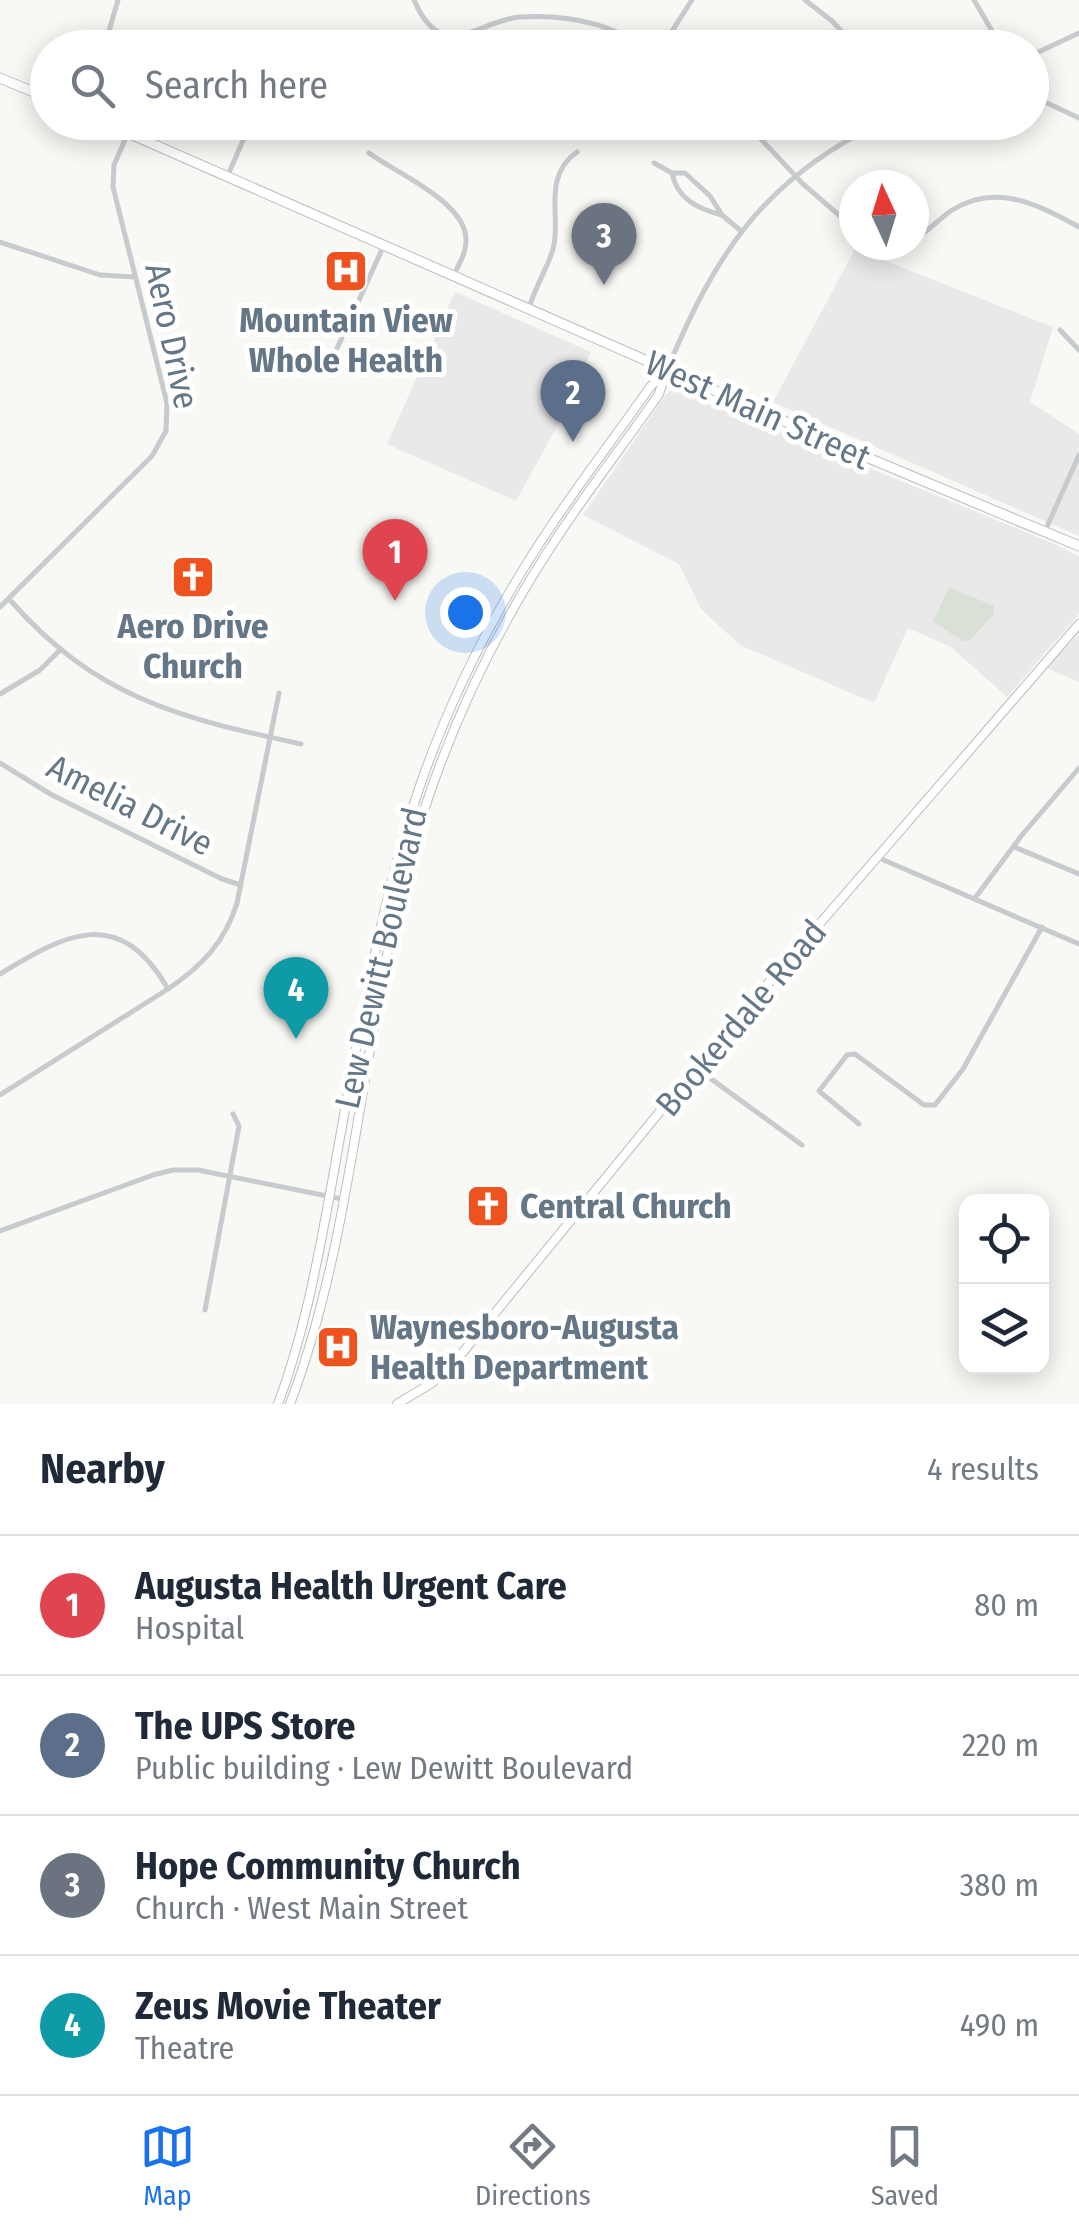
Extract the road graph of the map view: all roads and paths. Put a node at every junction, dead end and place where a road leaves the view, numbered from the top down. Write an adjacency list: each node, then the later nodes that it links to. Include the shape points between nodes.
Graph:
1 (118, 0): 6 (street)
2 (414, 0): 7 (street)
3 (692, 0): 10 (street)
4 (805, 0): 11 (street)
5 (974, 0): 12 (street)
6 (109, 30)
7 (443, 30)
8 (480, 30): 9 (street, via 522,17)
9 (614, 30)
10 (673, 30)
11 (841, 30)
12 (992, 30)
13 (1079, 33): 14 (street)
14 (1049, 47)
15 (0, 78): 16 (main road)
16 (30, 90)
17 (1049, 104): 18 (street)
18 (1079, 118)
19 (125, 140): 38 (street, Aero Drive, via 112,178)
20 (144, 140): 29 (main road, West Main Street)
21 (243, 140): 29 (street)
22 (762, 140): 28 (street)
23 (848, 140): 28 (street)
24 (577, 152): 39 (street, via 558,182 554,244)
25 (369, 153): 37 (street, via 428,188 462,224 466,242)
26 (654, 163): 27 (street)
27 (672, 173): 30 (street, via 686,173); 30 (street, via 692,204)
28 (795, 176): 31 (street); 34 (street)
29 (227, 177): 36 (main road, West Main Street)
30 (722, 215): 34 (street)
31 (839, 215)
32 (1079, 227): 33 (street, via 1028,201 996,196 961,206)
33 (929, 228)
34 (741, 231): 43 (street, via 700,292)
35 (0, 242): 38 (street, via 100,275)
36 (384, 245): 37 (main road, West Main Street); 42 (street)
37 (454, 276): 39 (main road, West Main Street)
38 (135, 277): 47 (street, Aero Drive, via 167,404 164,436)
39 (529, 310): 43 (main road, West Main Street)
40 (1060, 330): 41 (street)
41 (1079, 350)
42 (334, 356)
43 (667, 370): 45 (main road, West Main Street); 61 (main road, Lew Dewitt Boulevard, via 554,522 502,606 447,716); 62 (main road, Lew Dewitt Boulevard, via 658,394 562,530 479,674 424,810)
44 (1079, 455): 45 (street)
45 (1045, 532): 46 (main road, West Main Street)
46 (1079, 546)
47 (10, 600): 48 (street, Aero Drive); 50 (street)
48 (0, 607)
49 (1079, 624): 58 (main road, Bookerdale Road)
50 (60, 649): 52 (street); 53 (street, via 158,708)
51 (279, 693): 53 (street)
52 (0, 694)
53 (270, 737): 54 (street); 60 (street)
54 (301, 744)
55 (0, 764): 60 (street, Amelia Drive)
56 (1079, 768): 57 (street)
57 (1014, 846): 59 (street); 63 (street)
58 (879, 858): 63 (street); 68 (main road, Bookerdale Road)
59 (1079, 874)
60 (241, 885): 67 (street, via 216,948)
61 (388, 895): 62 (street); 74 (main road, Lew Dewitt Boulevard)
62 (399, 898): 75 (main road, Lew Dewitt Boulevard)
63 (974, 898): 64 (street)
64 (1042, 927): 65 (street); 71 (street, via 963,1070 935,1105 924,1105 855,1054 847,1055 819,1090)
65 (1079, 944)
66 (0, 974): 67 (street, via 60,939 98,935 139,952)
67 (168, 989): 69 (street)
68 (696, 1068): 72 (street); 80 (main road, Bookerdale Road, via 464,1352)
69 (0, 1095)
70 (233, 1114): 73 (street, via 239,1126)
71 (859, 1124)
72 (802, 1144)
73 (231, 1176): 74 (street); 76 (street, via 161,1172); 77 (street)
74 (329, 1197): 75 (street); 78 (main road, Lew Dewitt Boulevard, via 305,1322)
75 (342, 1199): 79 (main road, Lew Dewitt Boulevard, via 316,1326)
76 (0, 1231)
77 (205, 1310)
78 (278, 1404)
79 (290, 1404)
80 (397, 1404)

